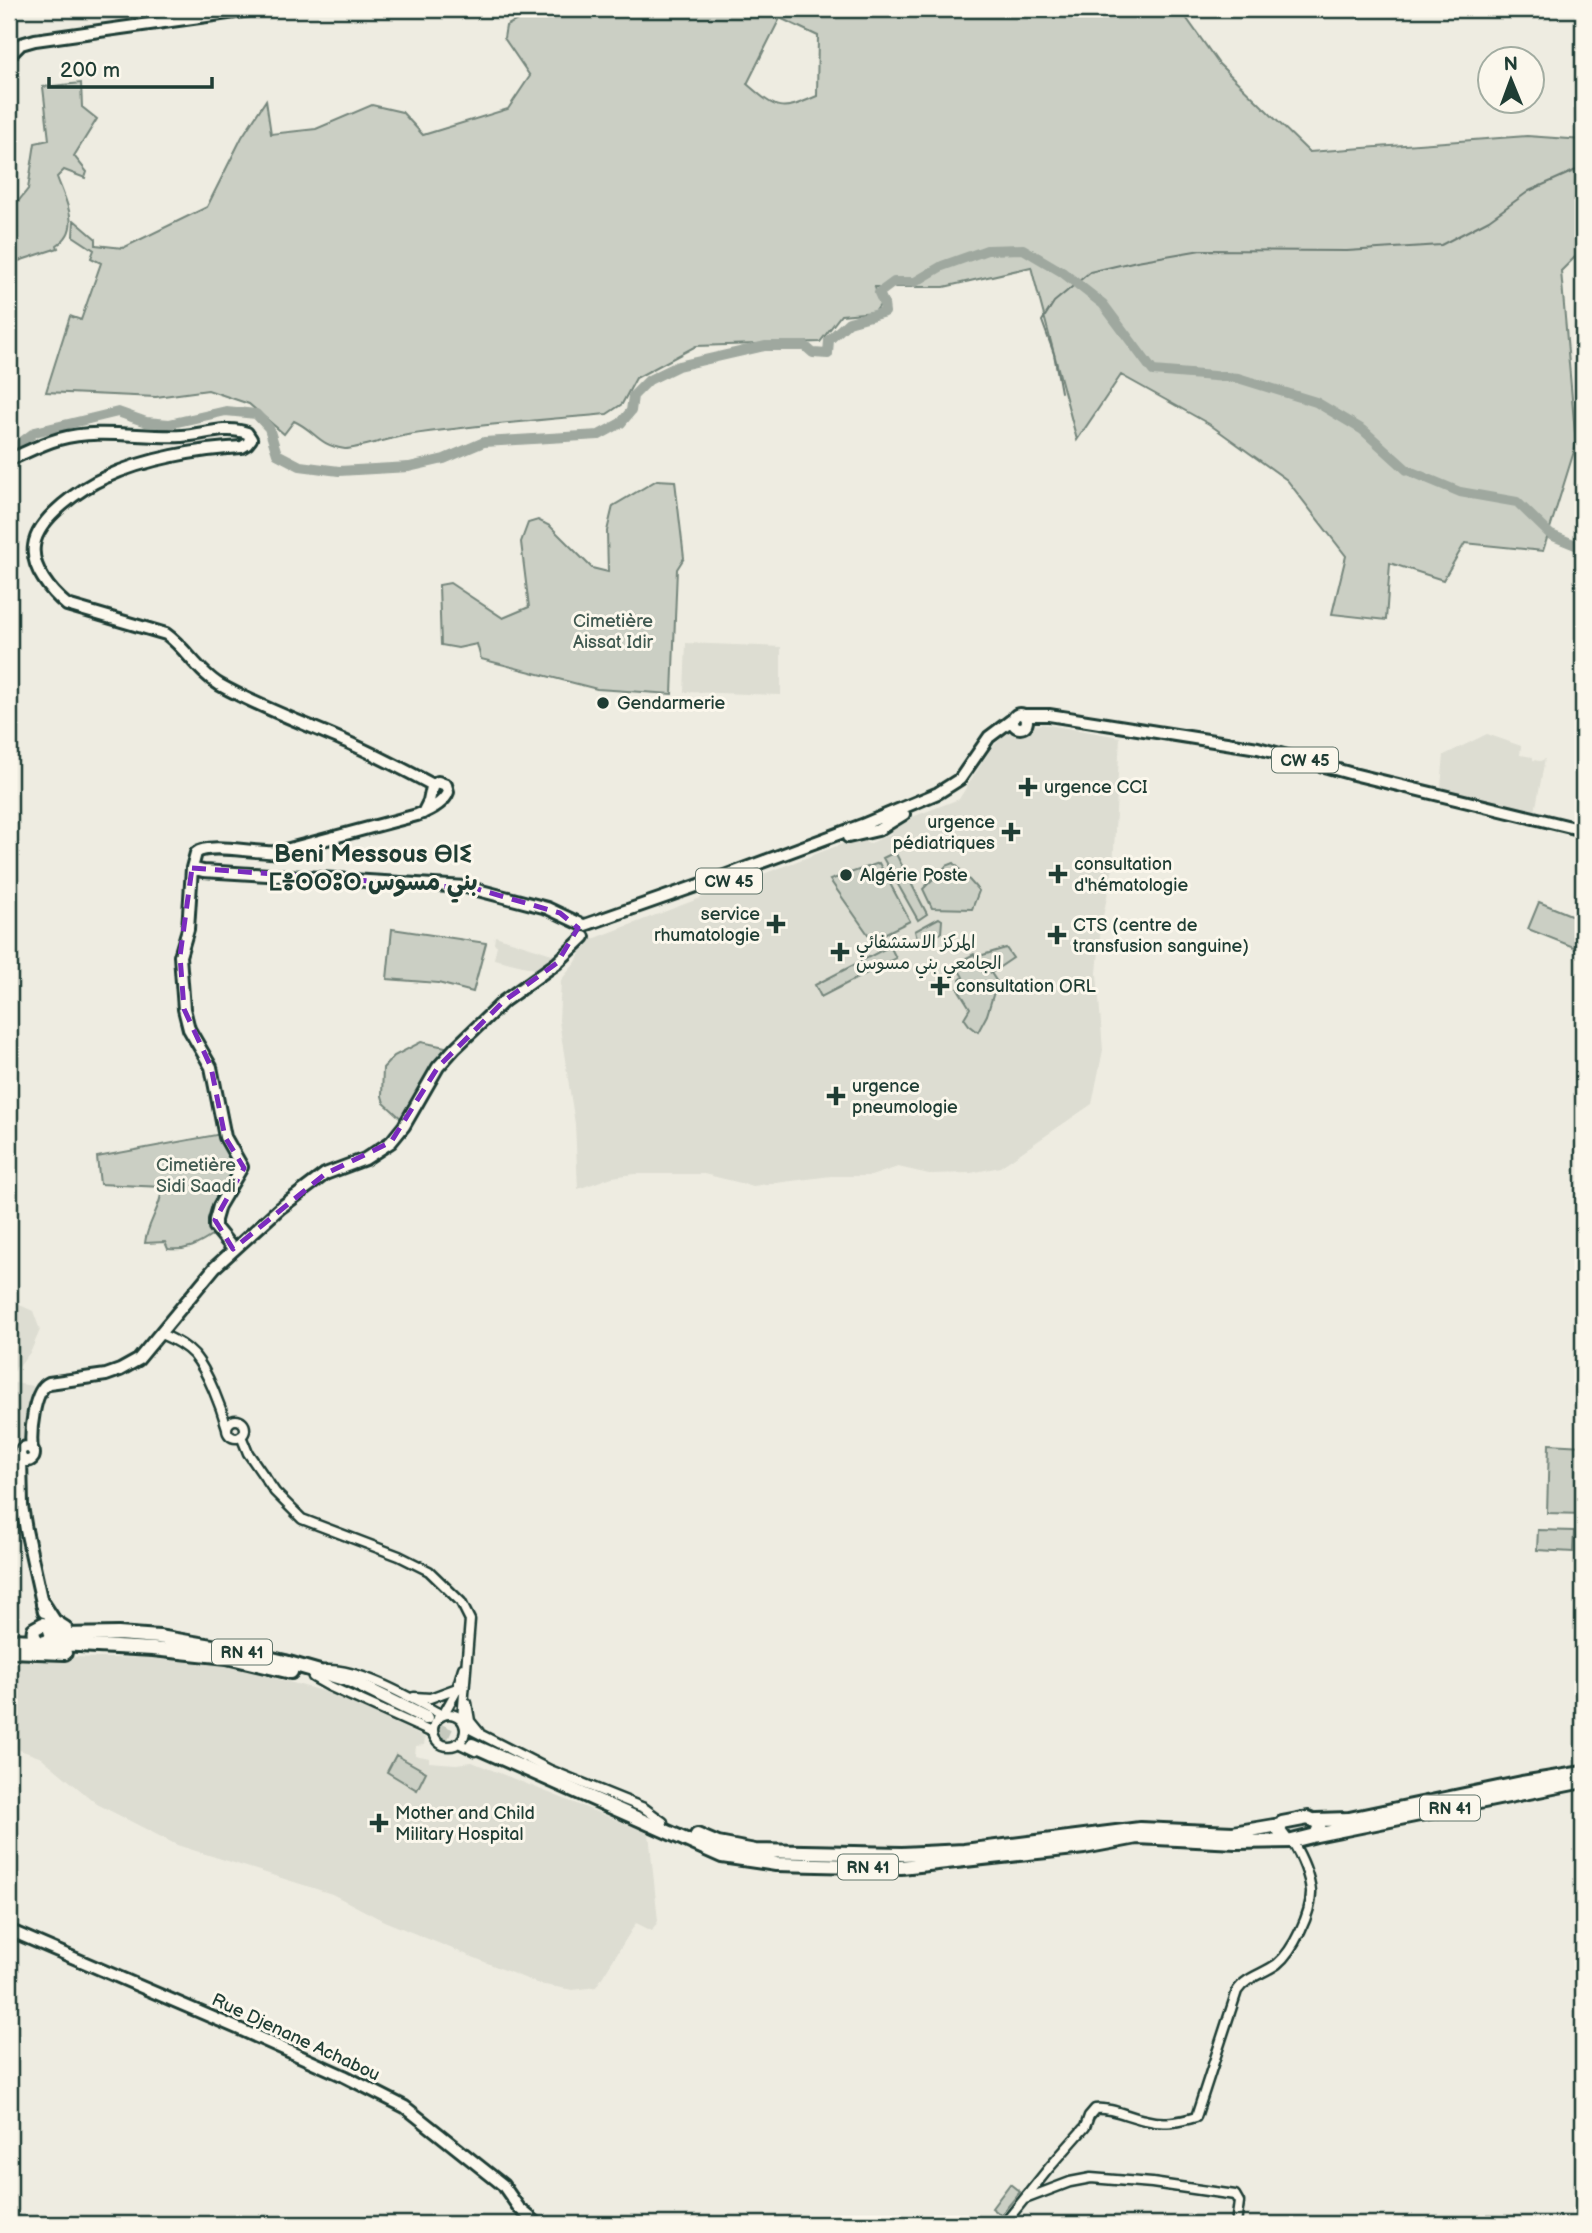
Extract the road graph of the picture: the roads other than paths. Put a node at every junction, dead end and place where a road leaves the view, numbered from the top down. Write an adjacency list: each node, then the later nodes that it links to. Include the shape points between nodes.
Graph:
1 (257, 9): 2 (main road, via 35,40 21,44)
2 (9, 57)
3 (9, 460): 7 (main road, via 83,434 247,433 251,439 242,447 194,451 107,476 82,490 59,508 38,534 34,545 38,568 54,595 66,605 166,634 219,684 413,775 435,793 435,807 423,813 278,852 208,847 196,852)
4 (1020, 721): 5 (main road, CW 45, via 1049,715 1251,746); 6 (main road, via 1049,721 1244,750); 8 (main road, CW 45, via 989,737 955,783 882,822)
5 (1583, 830)
6 (1583, 835)
7 (192, 868): 8 (main road, via 466,887 547,908); 9 (main road, via 188,929 180,956 182,994 189,1029 211,1067 225,1136 242,1167 215,1220 215,1227)
8 (583, 930): 9 (main road, via 564,956 504,1001 455,1048 391,1142 365,1159 324,1174)
9 (233, 1249): 10 (main road)
10 (161, 1334): 11 (street, via 194,1355); 15 (main road, via 144,1354 120,1370 49,1383 39,1391 22,1486)
11 (219, 1406): 12 (street); 13 (street)
12 (237, 1420): 13 (street); 14 (street, via 244,1432)
13 (227, 1428): 14 (street, via 228,1434)
14 (237, 1437): 24 (street, via 275,1492 302,1519 429,1571 461,1602 470,1620)
15 (33, 1564): 16 (main road); 18 (main road)
16 (43, 1604): 18 (main road); 19 (highway, via 60,1626)
17 (9, 1632): 18 (highway, RN 41)
18 (41, 1632): 19 (highway, RN 41); 20 (highway, RN 41); 22 (highway, RN 41)
19 (118, 1634): 23 (highway, RN 41, via 190,1642)
20 (9, 1640)
21 (9, 1651): 22 (highway)
22 (174, 1652): 23 (highway, RN 41)
23 (316, 1673): 25 (street, via 339,1670); 27 (highway, RN 41, via 351,1681)
24 (461, 1689): 25 (street, via 430,1698); 26 (street); 28 (street); 30 (street)
25 (408, 1697): 27 (street)
26 (443, 1715): 27 (street); 28 (street, via 453,1714); 29 (street)
27 (426, 1719): 29 (street)
28 (464, 1723): 30 (street); 31 (street, via 465,1733)
29 (433, 1732): 31 (street, via 445,1745)
30 (474, 1740): 31 (street); 35 (highway, RN 41)
31 (458, 1743)
32 (1583, 1773): 34 (highway, RN 41, via 1349,1819)
33 (1583, 1781): 37 (highway, RN 41)
34 (1316, 1820): 36 (highway, via 1299,1818); 37 (highway, via 1320,1826)
35 (662, 1825): 39 (highway, RN 41, via 755,1851); 41 (highway, RN 41, via 729,1858)
36 (1280, 1825): 38 (highway, via 1280,1834); 39 (highway, RN 41, via 1233,1833 1140,1829)
37 (1311, 1837): 38 (highway); 40 (street)
38 (1288, 1840): 40 (street); 41 (highway, RN 41, via 1142,1837 918,1866)
39 (947, 1852): 41 (highway, via 927,1857 853,1857 849,1861)
40 (1302, 1859): 43 (street, via 1311,1896 1298,1938 1280,1961 1237,1991 1196,2117 1164,2123 1095,2109)
41 (852, 1867)
42 (9, 1930): 44 (main road, Rue Djenane Achabou, via 237,2028 405,2107 503,2185 525,2215)
43 (1025, 2199): 45 (street); 46 (street, via 1070,2182 1108,2178 1235,2195 1239,2202)
44 (538, 2224)
45 (1004, 2224)
46 (1236, 2224)

